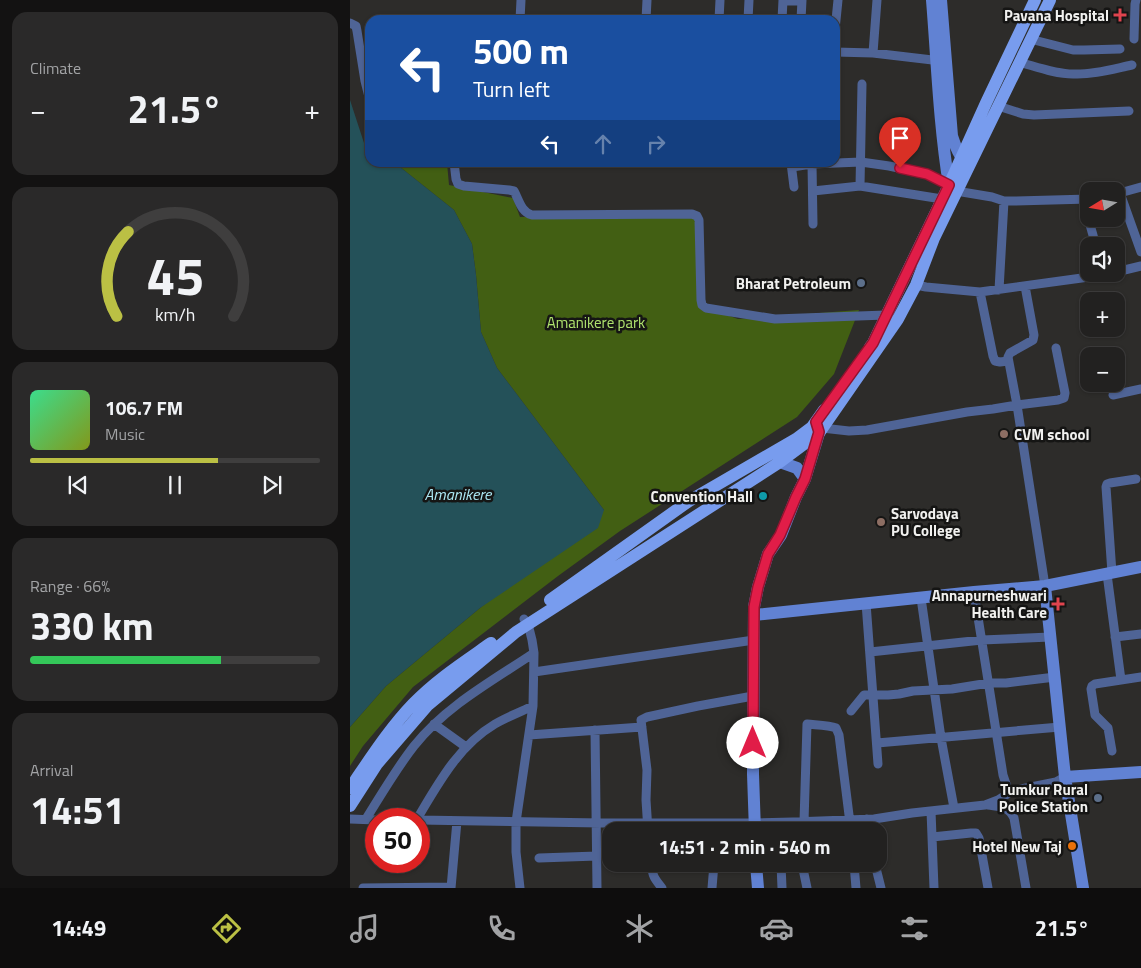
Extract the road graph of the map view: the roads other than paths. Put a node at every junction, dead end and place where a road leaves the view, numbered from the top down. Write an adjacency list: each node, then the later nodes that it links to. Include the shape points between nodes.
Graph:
1 (521, 0): 14 (street)
2 (647, 0): 15 (street)
3 (720, 0): 16 (street)
4 (749, 0): 17 (street)
5 (782, 0): 13 (street); 18 (street)
6 (838, 0): 20 (street)
7 (877, 0): 26 (street)
8 (932, 0): 27 (main road)
9 (941, 0): 27 (main road)
10 (1035, 0): 35 (main road, via 986,103)
11 (1050, 0): 22 (main road)
12 (1136, 0): 23 (street)
13 (802, 1): 19 (street)
14 (520, 15)
15 (646, 15)
16 (719, 15)
17 (748, 15)
18 (782, 15)
19 (801, 15)
20 (836, 15)
21 (350, 23): 30 (street, via 356,26)
22 (1030, 39): 24 (street, via 1073,50); 28 (main road)
23 (1134, 39)
24 (1120, 49)
25 (840, 52): 26 (street)
26 (873, 53): 27 (street)
27 (941, 61): 35 (main road, via 952,136); 43 (main road, via 940,119)
28 (1019, 62): 29 (street, via 1075,75); 32 (main road)
29 (1132, 65)
30 (365, 80)
31 (862, 84): 34 (street)
32 (998, 106): 33 (street, via 1034,115); 35 (main road)
33 (1129, 111)
34 (860, 162): 36 (street); 40 (street); 43 (street, via 927,174)
35 (964, 162): 43 (main road)
36 (840, 163)
37 (455, 167): 59 (street, via 458,184 514,191 526,214 697,216 701,300 706,308 775,319)
38 (792, 167): 41 (street)
39 (812, 167): 44 (street)
40 (860, 186): 44 (street); 46 (street)
41 (794, 187)
42 (1141, 187): 45 (street)
43 (952, 188): 46 (main road); 48 (street); 55 (main road)
44 (813, 191): 50 (street)
45 (1125, 191)
46 (942, 198): 59 (main road)
47 (1080, 198): 48 (street)
48 (1004, 201): 57 (street)
49 (1125, 211): 51 (street)
50 (813, 224)
51 (1141, 252)
52 (1141, 266): 53 (street)
53 (1125, 270)
54 (1080, 278): 56 (street)
55 (916, 285): 58 (street); 65 (main road, via 898,319)
56 (1025, 286): 57 (street); 61 (street, via 1033,340 1010,353)
57 (1000, 290): 58 (street)
58 (980, 292): 61 (street, via 993,356 1000,362)
59 (886, 315): 65 (main road, via 873,343)
60 (1056, 348): 64 (street, via 1064,398)
61 (1008, 361): 64 (street)
62 (1141, 388): 63 (street)
63 (1112, 395)
64 (1017, 405): 65 (street, via 867,430); 71 (street)
65 (819, 427): 66 (main road); 67 (main road); 76 (main road, via 812,427 688,501)
66 (780, 462): 67 (main road, via 797,468); 76 (main road)
67 (805, 479): 75 (main road, via 768,554)
68 (1136, 479): 70 (street, via 1107,484 1106,487)
69 (1141, 567): 70 (main road)
70 (1110, 574): 71 (main road); 79 (street)
71 (1045, 586): 72 (main road); 78 (main road)
72 (974, 592): 73 (main road); 81 (street)
73 (921, 598): 74 (main road); 82 (street)
74 (866, 603): 75 (main road); 83 (street)
75 (754, 615): 80 (main road)
76 (526, 622): 84 (street); 108 (main road, via 437,682 413,704 393,726); 111 (main road, via 427,706 377,764)
77 (1141, 634): 79 (street)
78 (1050, 637): 81 (street); 86 (main road)
79 (1115, 637): 88 (street)
80 (754, 640): 85 (street); 92 (main road)
81 (982, 640): 82 (street); 89 (street)
82 (928, 646): 83 (street); 90 (street)
83 (870, 652): 91 (street)
84 (534, 653): 85 (street); 95 (street, via 470,694)
85 (534, 672): 93 (street)
86 (1055, 677): 89 (street); 97 (main road)
87 (1141, 677): 88 (street)
88 (1121, 680): 104 (street, via 1095,684 1091,689 1095,715 1108,728)
89 (989, 683): 90 (street); 99 (street)
90 (934, 690): 91 (street); 101 (street)
91 (873, 695): 94 (street, via 864,695); 102 (street)
92 (753, 696): 96 (street, via 648,718 641,720); 124 (main road)
93 (533, 706): 100 (street); 103 (street, via 494,725)
94 (851, 712)
95 (434, 724): 103 (street); 112 (street, via 414,746)
96 (642, 727): 98 (street); 123 (street, via 647,770)
97 (1060, 727): 99 (street); 107 (main road)
98 (595, 730): 100 (street); 127 (street)
99 (997, 734): 101 (street); 109 (street)
100 (528, 735): 122 (street)
101 (941, 738): 102 (street); 114 (street)
102 (877, 743): 105 (street)
103 (466, 747): 113 (street, via 444,773)
104 (1112, 752)
105 (878, 764)
106 (1141, 772): 107 (main road)
107 (1065, 777): 109 (street); 153 (main road)
108 (350, 788)
109 (1009, 793): 110 (street)
110 (985, 805): 114 (street); 152 (street, via 1006,809 1014,818)
111 (350, 806)
112 (373, 808)
113 (425, 808)
114 (954, 808): 115 (street)
115 (931, 810): 117 (street); 129 (street)
116 (350, 819): 118 (street)
117 (867, 819): 120 (street); 126 (street)
118 (365, 820)
119 (430, 820): 121 (street)
120 (850, 820): 125 (street); 125 (street, via 836,728 807,724)
121 (457, 821): 122 (street); 139 (street)
122 (516, 822): 127 (street); 141 (street)
123 (647, 822)
124 (754, 822)
125 (804, 822)
126 (868, 822)
127 (597, 823): 128 (street); 130 (street)
128 (602, 823)
129 (932, 837): 150 (street); 151 (street, via 976,833)
130 (597, 856): 131 (street); 142 (street)
131 (539, 858)
132 (652, 872): 143 (street)
133 (713, 872): 144 (street)
134 (757, 872): 145 (main road)
135 (781, 872): 146 (street)
136 (804, 872): 147 (street)
137 (855, 872): 148 (street)
138 (877, 872): 149 (street)
139 (451, 887): 140 (street)
140 (363, 888)
141 (520, 888)
142 (597, 888)
143 (662, 888)
144 (712, 888)
145 (758, 888)
146 (782, 888)
147 (807, 888)
148 (856, 888)
149 (880, 888)
150 (934, 888)
151 (988, 888)
152 (1026, 888)
153 (1082, 888)

